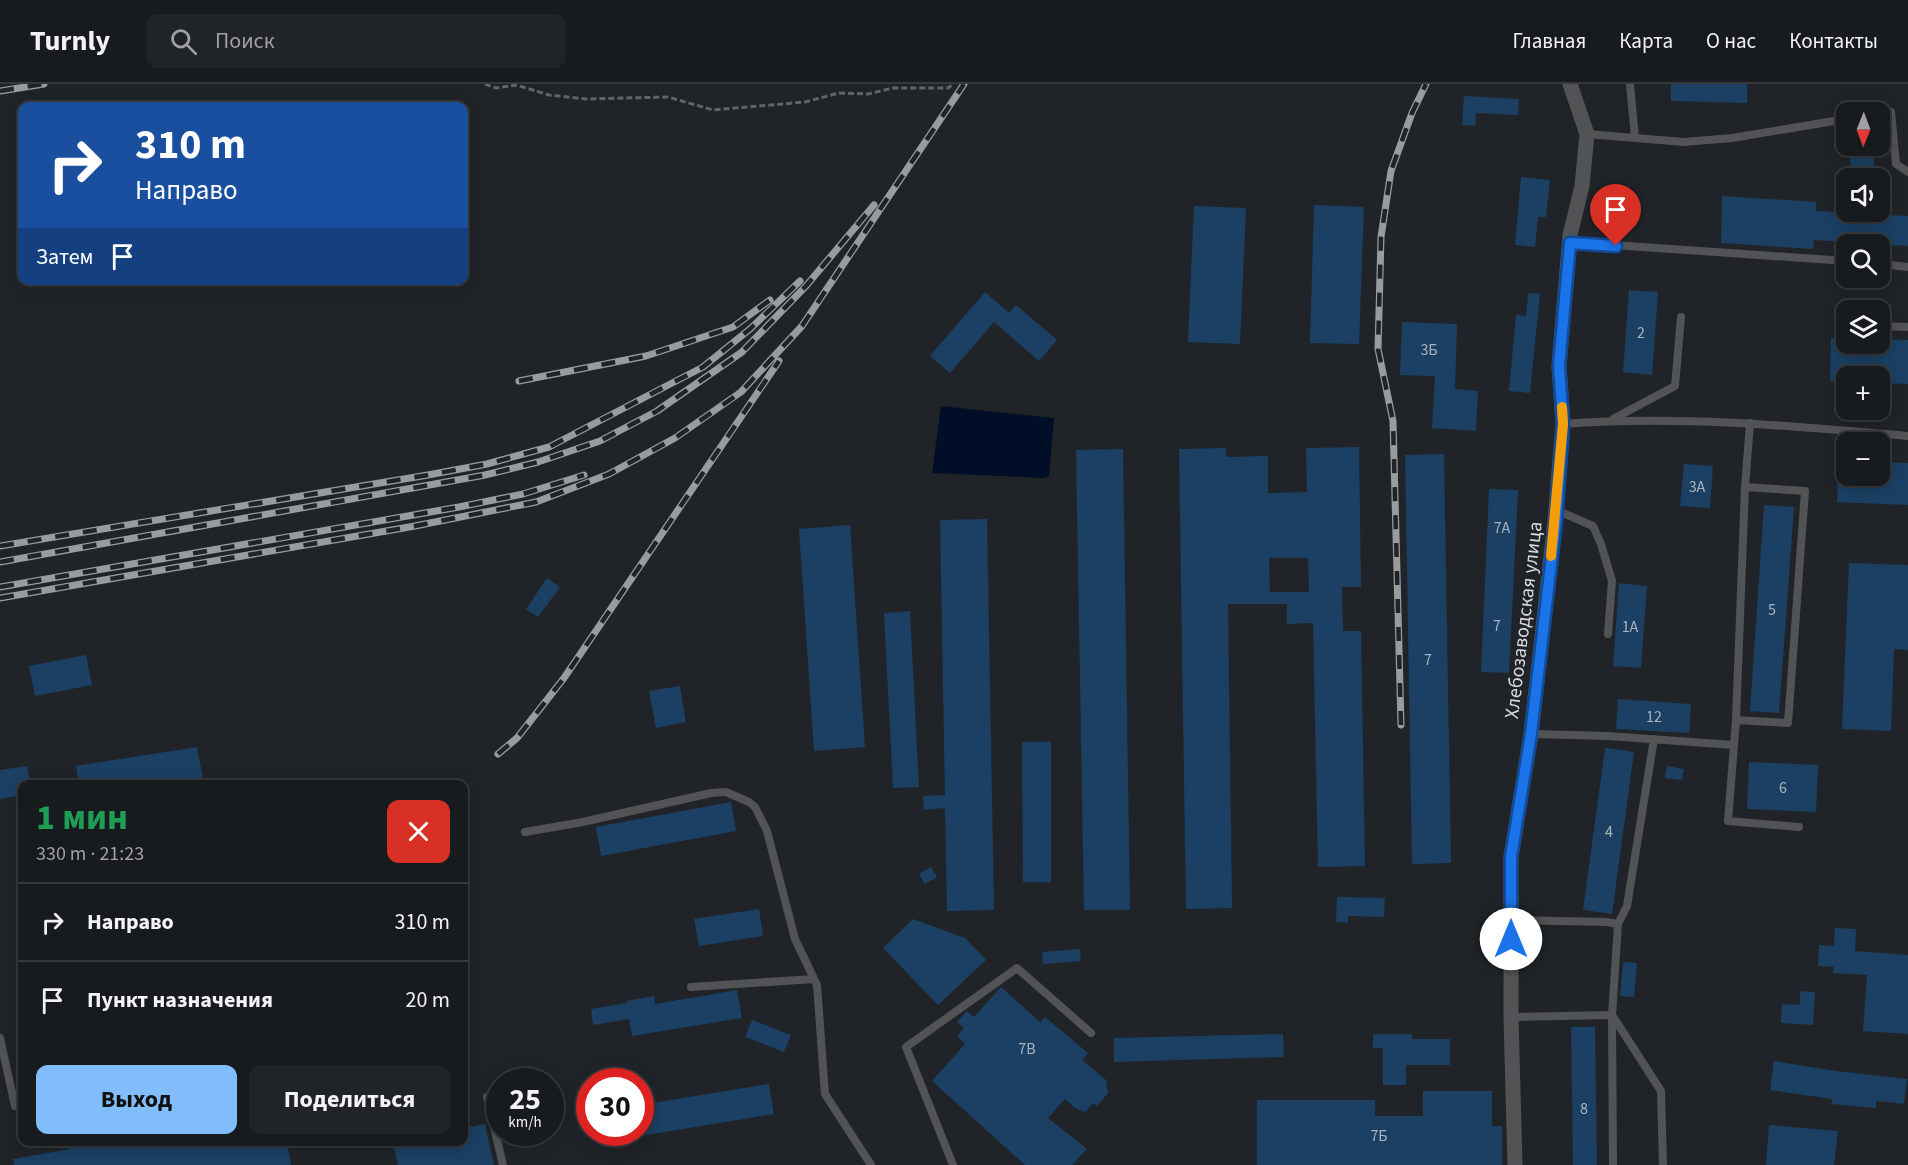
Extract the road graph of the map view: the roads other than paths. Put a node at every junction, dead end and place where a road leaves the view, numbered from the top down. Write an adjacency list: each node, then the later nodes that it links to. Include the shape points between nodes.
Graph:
1 (1570, 84): 5 (street, Хлебозаводская улица)
2 (1630, 84): 6 (lane)
3 (1890, 112): 7 (lane, via 1896,164)
4 (1836, 121): 6 (lane, via 1731,138 1684,142)
5 (1587, 134): 6 (lane); 8 (street, Хлебозаводская улица, via 1582,186)
6 (1635, 138)
7 (1908, 172)
8 (1570, 243): 9 (lane); 17 (street, Хлебозаводская улица, via 1559,366)
9 (1836, 260)
10 (1890, 265): 11 (lane)
11 (1908, 267)
12 (1681, 317): 15 (lane, via 1676,386)
13 (1890, 326): 14 (lane)
14 (1908, 327)
15 (1612, 420): 16 (lane); 17 (lane)
16 (1750, 423): 18 (lane); 19 (lane)
17 (1563, 424): 20 (street, Хлебозаводская улица)
18 (1908, 436)
19 (1745, 486): 22 (lane); 22 (lane, via 1805,491 1788,723)
20 (1556, 510): 21 (lane, via 1593,526 1601,544 1612,581); 23 (street, Хлебозаводская улица)
21 (1608, 634)
22 (1736, 720): 25 (lane)
23 (1531, 734): 24 (lane); 28 (street, Хлебозаводская улица, via 1511,857)
24 (1654, 739): 25 (lane); 29 (lane, via 1627,906)
25 (1734, 745): 26 (lane, via 1728,821)
26 (1799, 827)
27 (525, 831): 30 (lane, via 711,793 726,792 749,802 767,831 795,939)
28 (1511, 920): 29 (lane); 33 (street, Хлебозаводская улица)
29 (1618, 924): 32 (lane)
30 (814, 979): 31 (lane); 39 (lane, via 825,1094)
31 (691, 987)
32 (1612, 1016): 33 (lane); 42 (lane); 43 (lane, via 1661,1090)
33 (1511, 1017): 41 (street, Хлебозаводская улица)
34 (1091, 1032): 40 (lane, via 1017,968 906,1047)
35 (0, 1038): 36 (lane)
36 (15, 1106)
37 (499, 1146): 38 (lane)
38 (503, 1165)
39 (871, 1165)
40 (953, 1165)
41 (1515, 1165)
42 (1613, 1165)
43 (1663, 1165)

